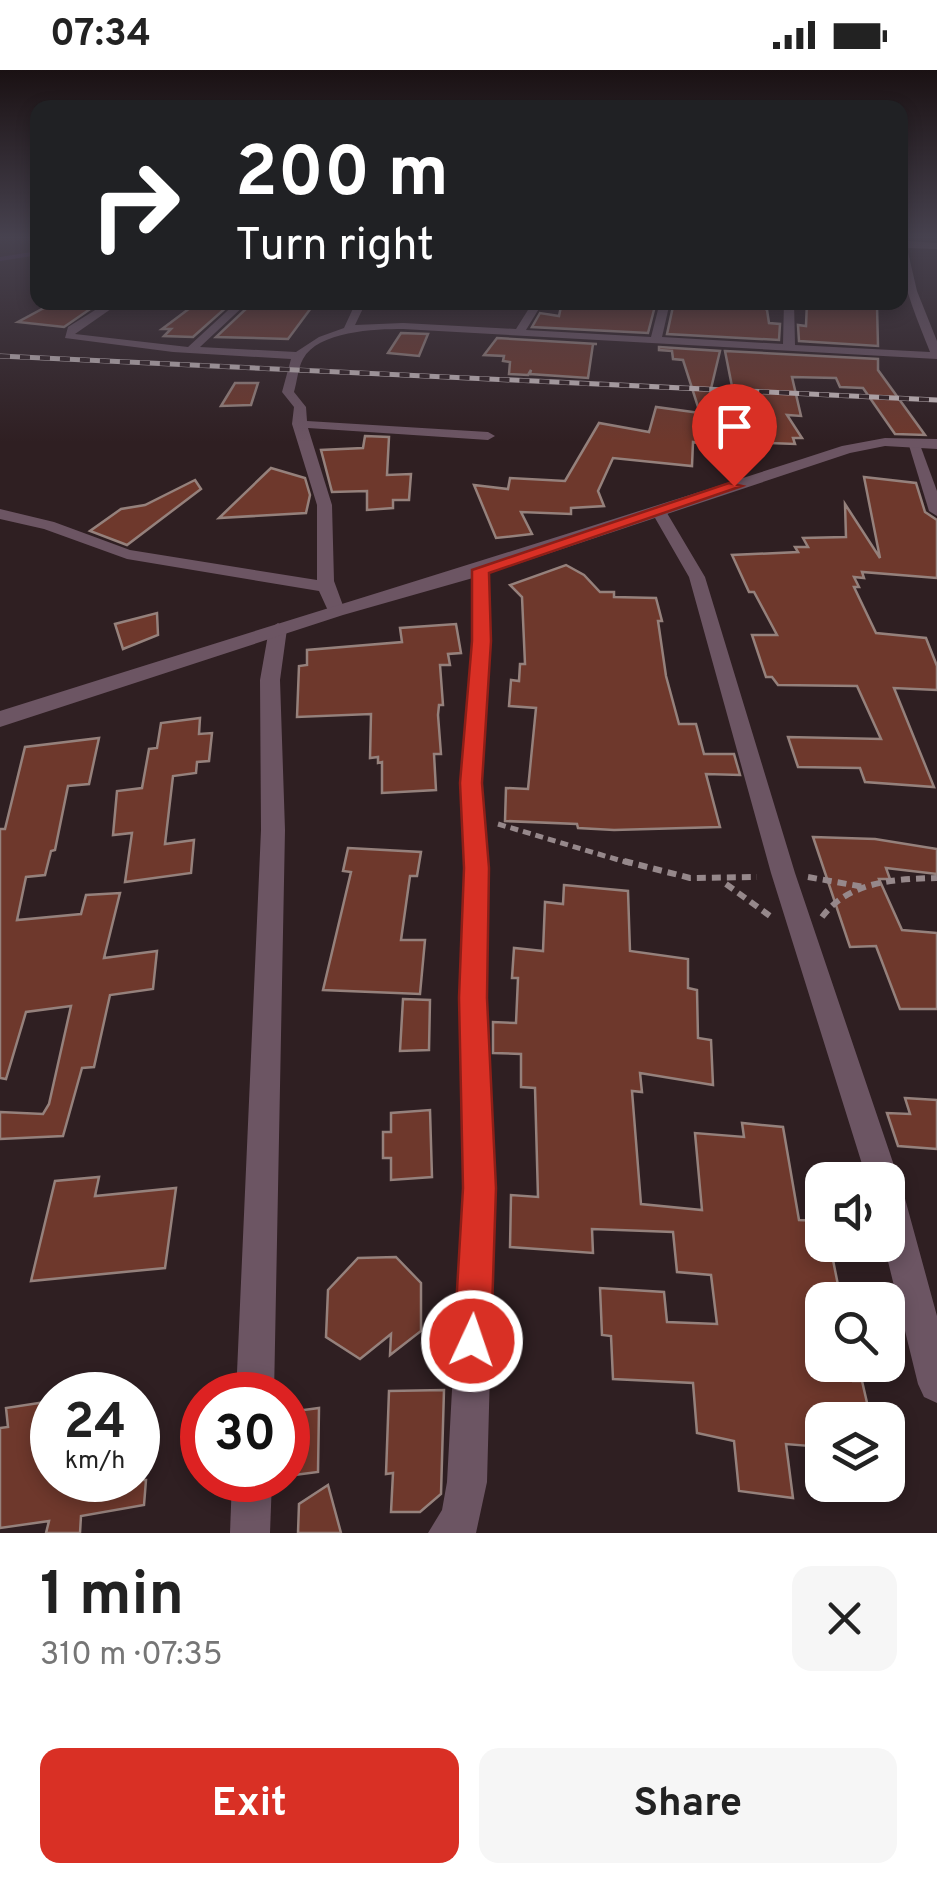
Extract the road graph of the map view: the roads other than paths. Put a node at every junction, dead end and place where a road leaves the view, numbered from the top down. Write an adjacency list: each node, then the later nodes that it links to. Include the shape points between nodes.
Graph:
1 (917, 305): 14 (street)
2 (103, 310): 11 (street, via 69,336)
3 (234, 310): 11 (street)
4 (357, 310): 8 (street)
5 (533, 310): 9 (street)
6 (664, 310): 10 (street)
7 (788, 310): 12 (street)
8 (350, 327): 9 (street); 13 (street)
9 (518, 334): 10 (street)
10 (655, 342): 12 (street)
11 (191, 350): 13 (street)
12 (790, 350): 14 (street)
13 (298, 356): 15 (street, via 288,392 300,407)
14 (937, 356)
15 (299, 424): 16 (street); 23 (street, via 322,491)
16 (488, 436)
17 (912, 442): 18 (street); 19 (street, via 848,449); 20 (street)
18 (937, 444)
19 (659, 511): 22 (street); 27 (street, via 697,577)
20 (937, 511)
21 (0, 514): 23 (street, via 126,554)
22 (480, 570): 24 (street); 33 (street, via 471,783 479,1188 467,1482 461,1520)
23 (323, 586): 24 (street)
24 (336, 611): 25 (street)
25 (278, 629): 26 (street); 29 (street, via 270,680 272,830)
26 (0, 718)
27 (877, 1162)
28 (905, 1261): 30 (street)
29 (256, 1372)
30 (937, 1384)
31 (251, 1502): 32 (street)
32 (250, 1533)
33 (448, 1533)

